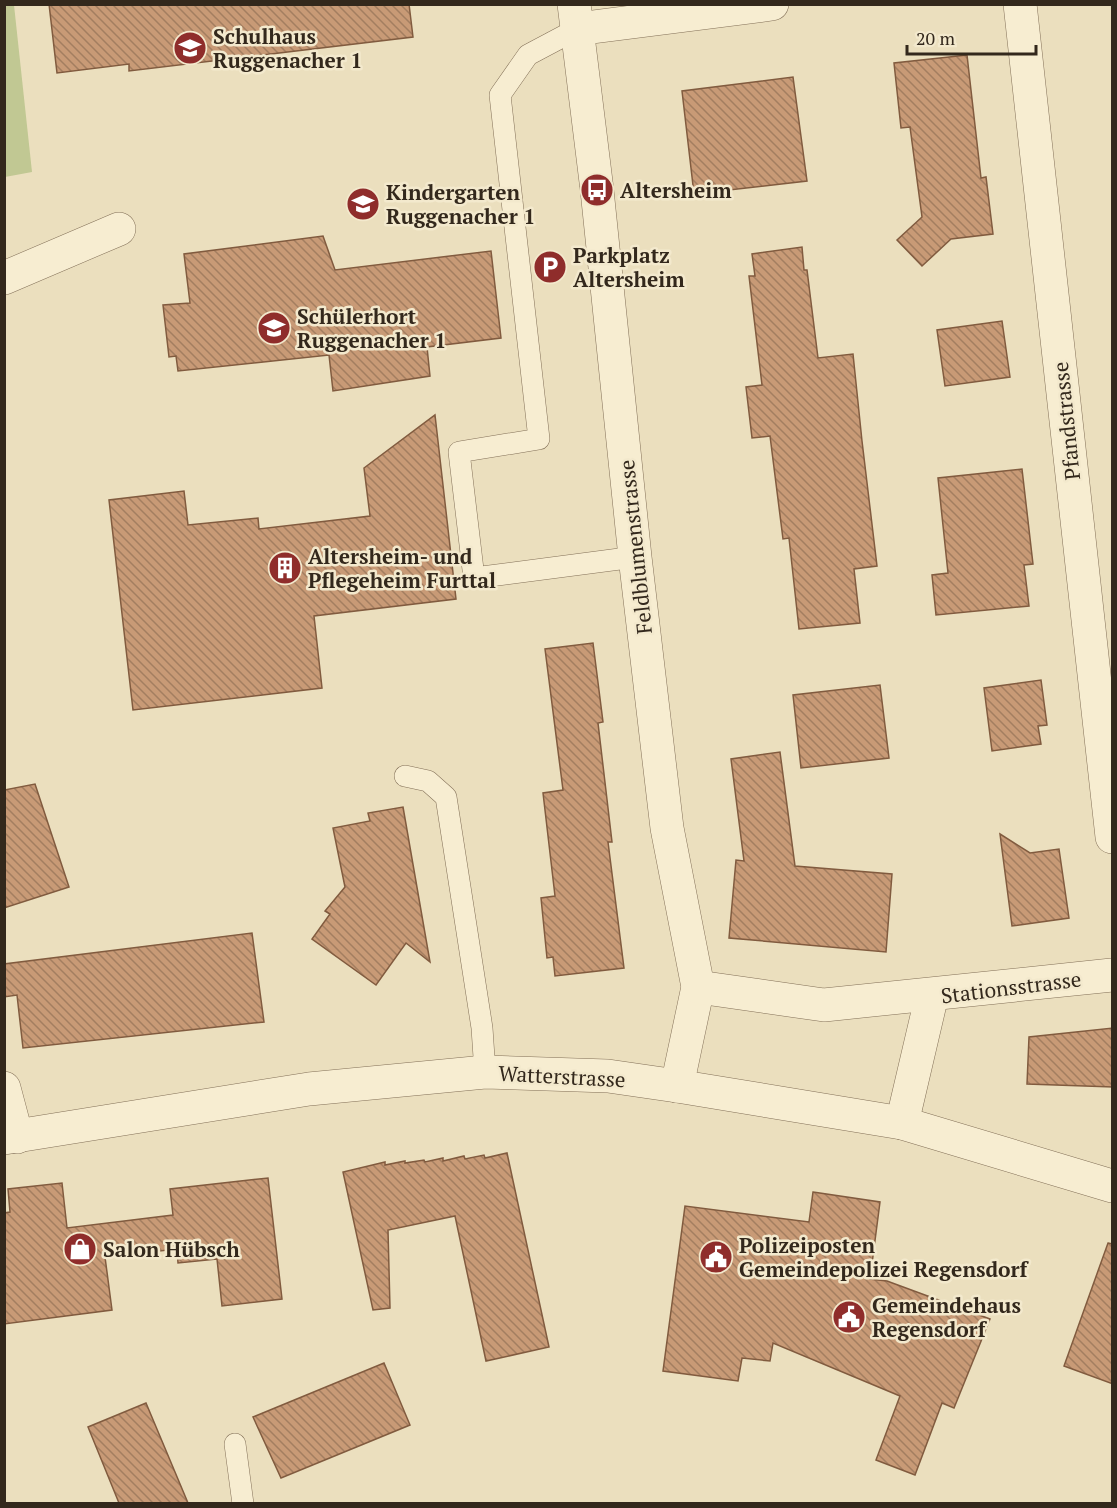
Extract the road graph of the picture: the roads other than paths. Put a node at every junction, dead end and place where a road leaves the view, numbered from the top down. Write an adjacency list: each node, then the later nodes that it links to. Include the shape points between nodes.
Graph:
1 (772, 4): 3 (street)
2 (1020, 4): 8 (street, Pfandstrasse)
3 (575, 17): 6 (street, Feldblumenstrasse); 6 (lane, via 528,55 500,95 538,439 459,452 474,578)
4 (119, 228): 5 (street)
5 (4, 278)
6 (635, 557): 10 (street, Feldblumenstrasse, via 667,828)
7 (405, 776): 12 (lane, via 428,781 446,798 482,1028)
8 (1113, 837)
9 (1113, 975): 11 (street, Stationsstrasse)
10 (698, 987): 11 (street, via 824,1005); 13 (street, Feldblumenstrasse)
11 (932, 995): 15 (street, Stationsstrasse)
12 (485, 1072): 13 (street, Watterstrasse, via 608,1076); 16 (street, Watterstrasse, via 309,1089)
13 (677, 1086): 15 (street, Watterstrasse)
14 (4, 1088): 16 (street)
15 (902, 1123): 17 (street, Watterstrasse)
16 (11, 1137)
17 (1113, 1186)
18 (235, 1444): 19 (lane)
19 (243, 1503)

